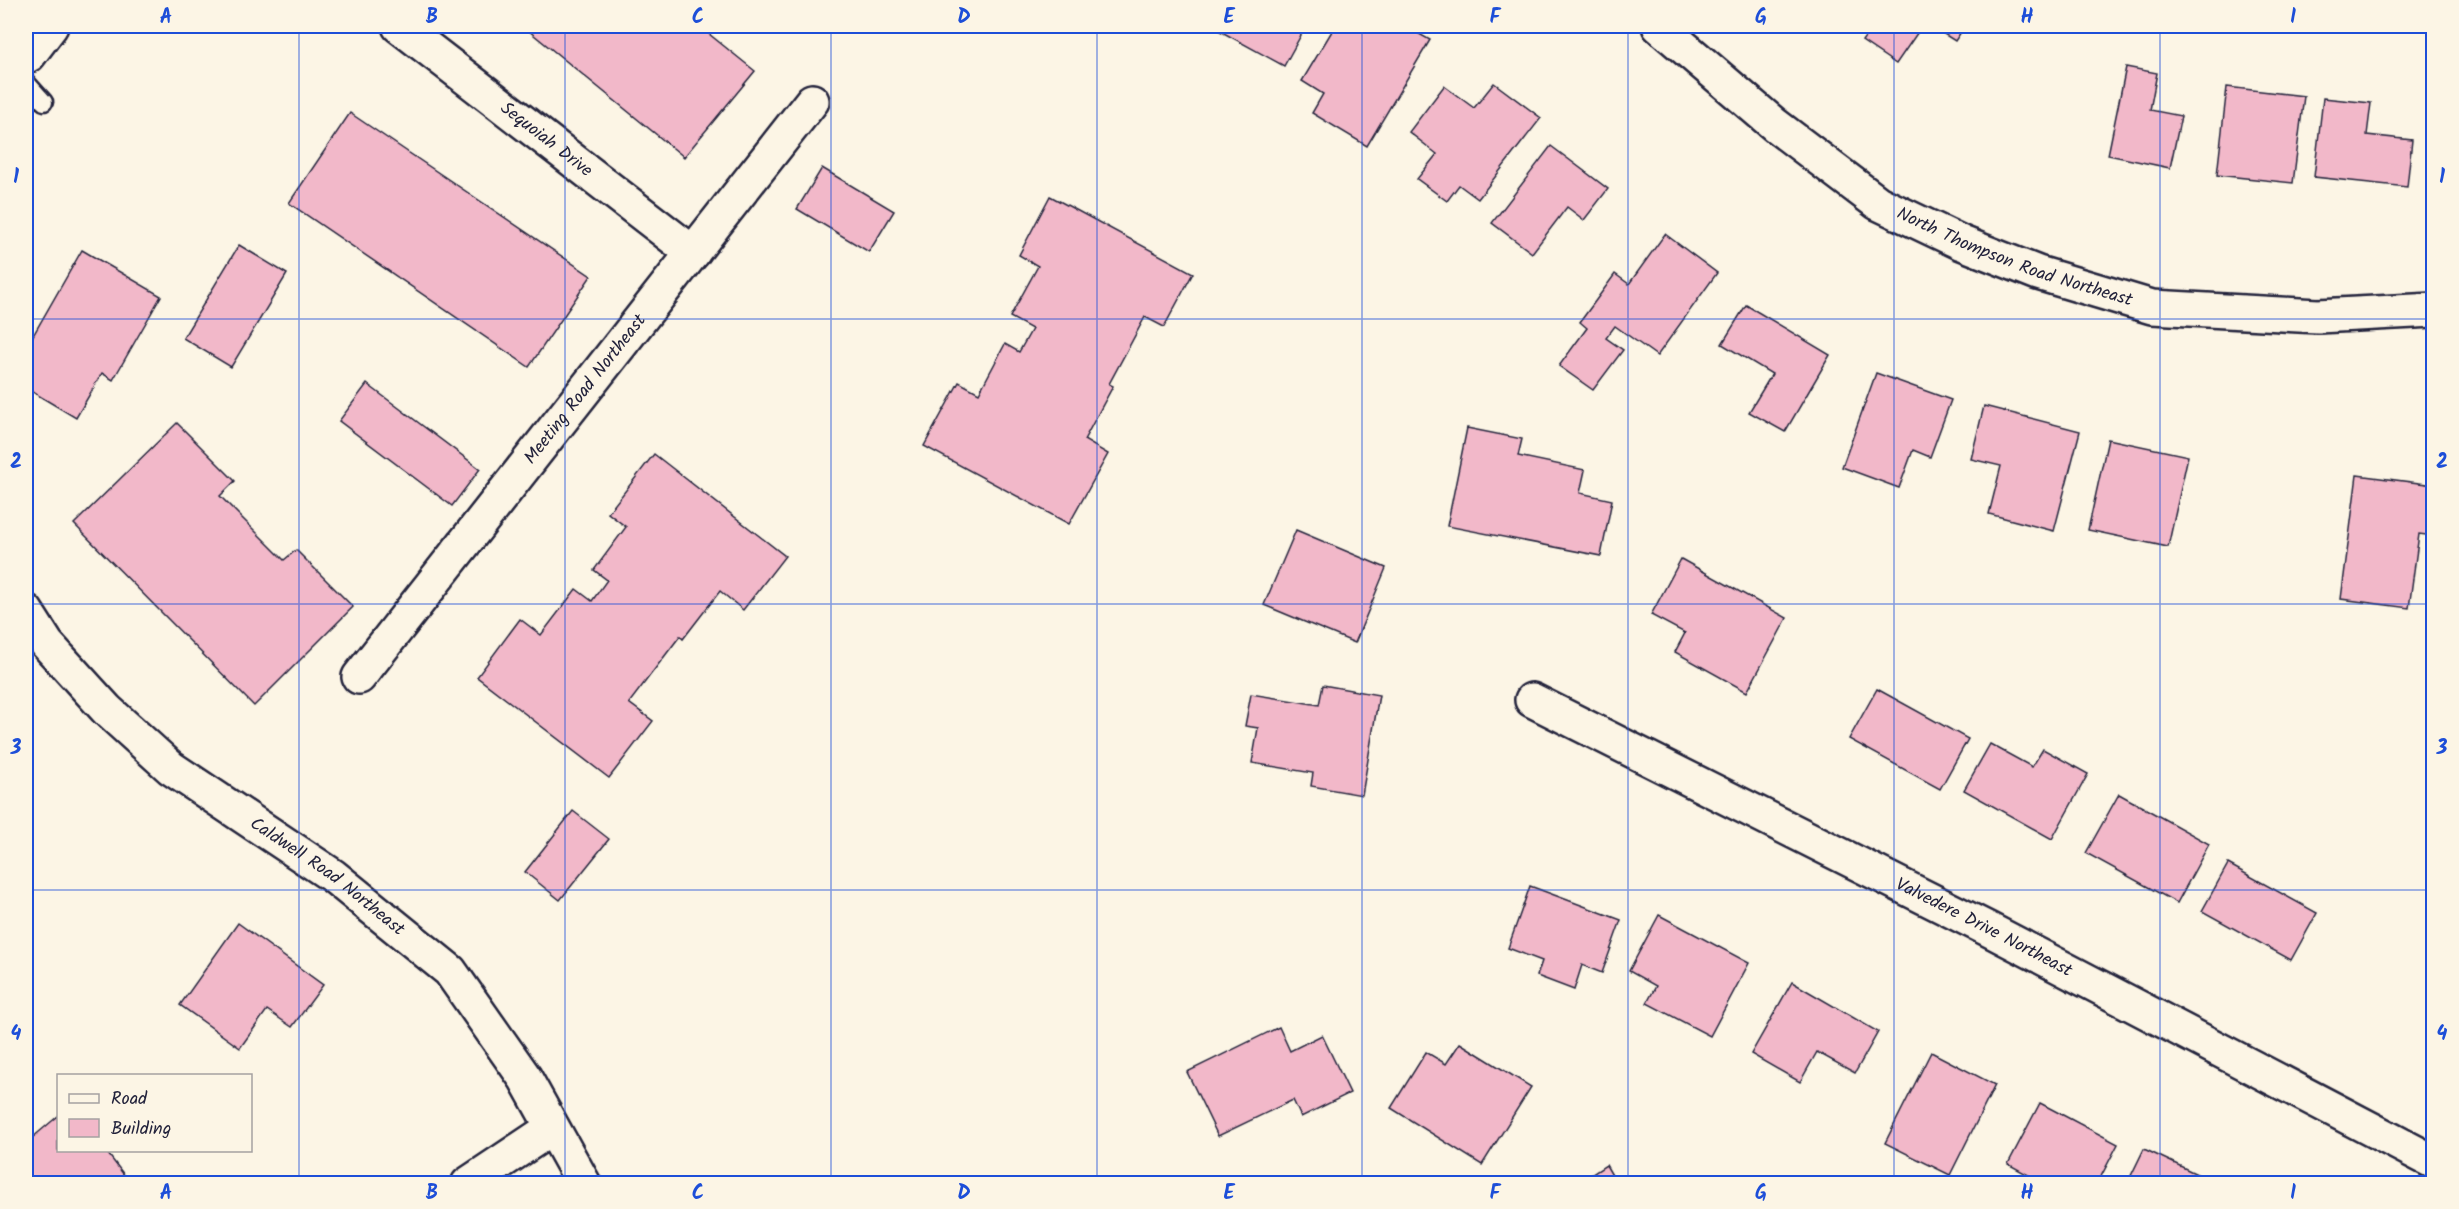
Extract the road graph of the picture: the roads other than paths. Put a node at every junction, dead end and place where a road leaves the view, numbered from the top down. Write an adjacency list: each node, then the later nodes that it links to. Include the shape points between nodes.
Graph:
1 (51, 26): 4 (street)
2 (399, 26): 8 (street, Sequoiah Drive)
3 (1659, 26): 9 (street, North Thompson Road Northeast, via 1775,125 1878,203 2038,273 2152,307 2318,316)
4 (26, 56)
5 (26, 82): 7 (lane)
6 (812, 101): 8 (street, Meeting Road Northeast)
7 (45, 102)
8 (693, 253): 11 (street, Meeting Road Northeast)
9 (2433, 310)
10 (26, 611): 13 (street, Caldwell Road Northeast, via 47,644 107,710 171,768 333,876 450,971 525,1078)
11 (360, 677)
12 (1532, 700): 14 (street, Valvedere Drive Northeast, via 1988,929)
13 (552, 1128): 15 (street); 16 (street, Caldwell Road Northeast)
14 (2433, 1162)
15 (468, 1184)
16 (584, 1184)

